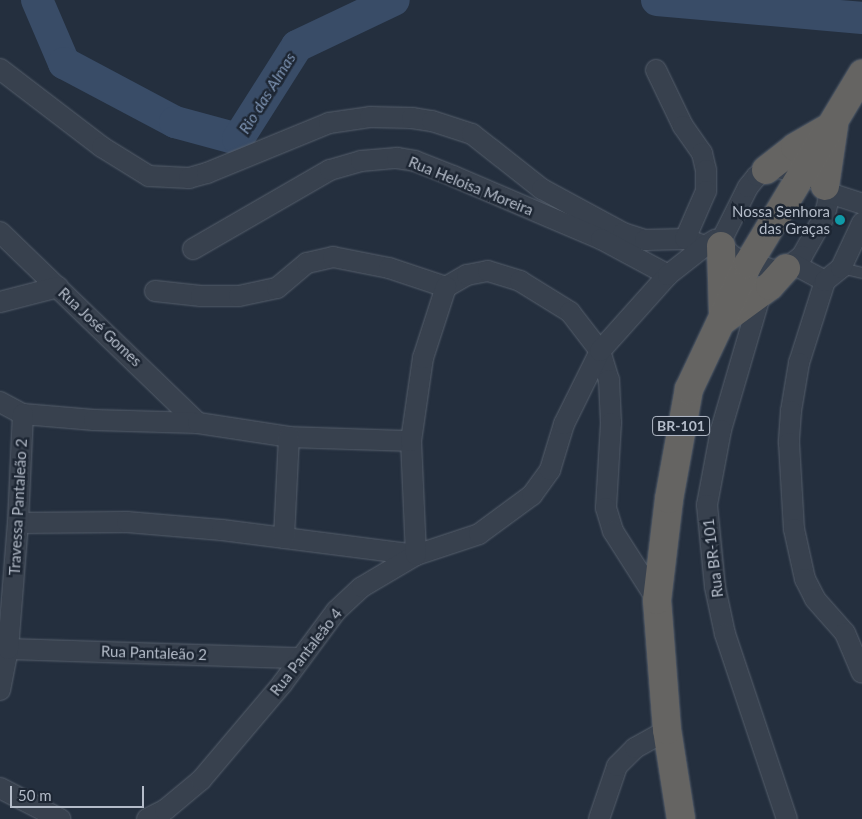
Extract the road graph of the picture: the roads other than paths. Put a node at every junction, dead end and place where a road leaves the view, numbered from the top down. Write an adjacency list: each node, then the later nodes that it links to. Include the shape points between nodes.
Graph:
1 (0, 69): 11 (street, via 102,146 150,176 189,178 207,173 329,123 370,117 412,118 472,134 542,189 623,234 645,240)
2 (656, 70): 11 (street, via 683,126 702,153 706,170 706,191)
3 (862, 74): 4 (highway, BR-101)
4 (831, 123): 5 (highway, via 794,146); 6 (highway, BR-101); 7 (highway)
5 (766, 170): 6 (street, via 773,167); 12 (street, via 748,187)
6 (802, 172): 7 (street); 14 (highway, BR-101)
7 (828, 189): 8 (street); 15 (street, via 826,215 812,243)
8 (862, 204)
9 (862, 223): 16 (street)
10 (0, 232): 20 (street, Rua José Gomes)
11 (685, 239): 12 (street)
12 (716, 242): 14 (street); 18 (street); 25 (highway)
13 (193, 249): 18 (street, Rua Heloisa Moreira, via 330,170 361,161 397,158 415,161 453,176 592,235)
14 (748, 264): 15 (street, via 772,270); 25 (highway, BR-101)
15 (790, 266): 19 (street); 23 (highway)
16 (841, 268): 17 (lane); 19 (street)
17 (862, 273)
18 (668, 275): 26 (street)
19 (826, 281): 38 (street, via 799,363 791,411 789,442 794,528 806,579 815,599 845,633)
20 (58, 287): 24 (street); 29 (street, Rua José Gomes)
21 (446, 287): 22 (street, via 389,268 333,256 307,263 277,288 239,296); 26 (street, via 467,275 488,271 520,281 570,312); 31 (street, via 423,358)
22 (155, 291)
23 (761, 293): 25 (highway); 46 (street, Rua BR-101, via 721,430 707,505 715,587 725,634)
24 (0, 302)
25 (720, 318): 35 (highway, BR-101, via 689,389)
26 (600, 350): 34 (street, via 564,424 550,470 532,495 479,534); 35 (street, via 609,380 611,423 606,508 613,531)
27 (0, 402): 28 (street)
28 (22, 414): 29 (street); 32 (street, Travessa Pantaleão 2)
29 (198, 423): 30 (street)
30 (289, 438): 31 (street); 33 (street)
31 (410, 441): 34 (street)
32 (18, 523): 33 (street, via 127,522); 36 (street, Travessa Pantaleão 2)
33 (284, 538): 34 (street)
34 (416, 555): 37 (street, Rua Pantaleão 4, via 362,587 336,611)
35 (657, 600): 40 (highway, BR-101)
36 (8, 649): 37 (street, Rua Pantaleão 2); 39 (street, Travessa Pantaleão 2)
37 (301, 658): 43 (street, Rua Pantaleão 4, via 202,780 165,810)
38 (862, 673)
39 (0, 690)
40 (667, 730): 44 (street, via 635,748 617,766); 45 (highway, BR-101)
41 (0, 788): 42 (street)
42 (60, 819)
43 (147, 819)
44 (599, 819)
45 (681, 819)
46 (787, 819)

